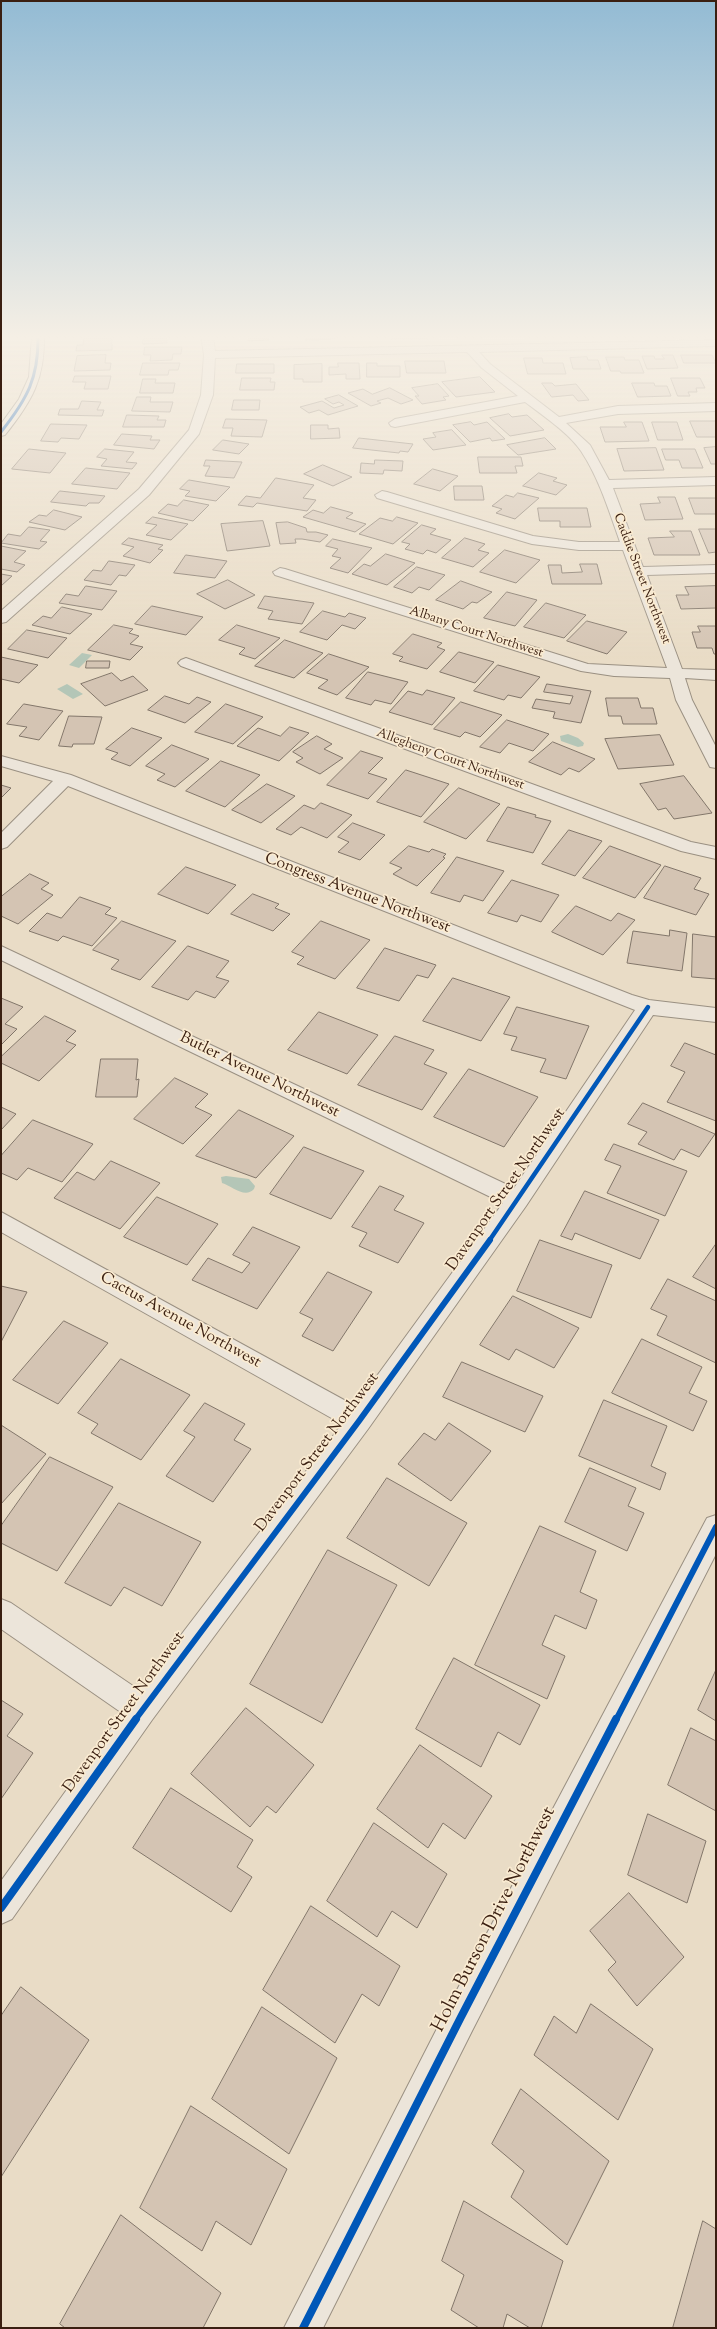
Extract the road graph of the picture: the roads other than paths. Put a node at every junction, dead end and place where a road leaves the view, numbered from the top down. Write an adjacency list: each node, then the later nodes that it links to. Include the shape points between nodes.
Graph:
1 (184, 444): 10 (street, via 144,492)
2 (581, 444): 4 (street, Caddie Street Northwest)
3 (716, 481): 4 (street)
4 (605, 484): 6 (street, Caddie Street Northwest)
5 (382, 495): 6 (street, via 532,540 579,546)
6 (628, 546): 8 (street, Caddie Street Northwest)
7 (716, 569): 8 (street)
8 (638, 571): 12 (street, Caddie Street Northwest)
9 (280, 572): 12 (street, Albany Court Northwest, via 586,668)
10 (1, 619)
11 (186, 663): 18 (street, Allegheny Court Northwest, via 687,847)
12 (676, 673): 13 (street, Albany Court Northwest); 15 (street, Caddie Street Northwest, via 684,700)
13 (716, 675)
14 (1, 761): 16 (street, Congress Avenue Northwest)
15 (716, 763)
16 (65, 779): 17 (street); 20 (street, Congress Avenue Northwest)
17 (1, 843)
18 (716, 853)
19 (1, 952): 22 (street, Butler Avenue Northwest)
20 (648, 1007): 21 (street, Congress Avenue Northwest); 22 (street, Davenport Street Northwest)
21 (716, 1016)
22 (518, 1200): 24 (street, Davenport Street Northwest)
23 (1, 1221): 24 (street, Cactus Avenue Northwest)
24 (359, 1421): 27 (street, Davenport Street Northwest)
25 (716, 1527): 29 (street, Holm Burson Drive Northwest)
26 (1, 1613): 27 (street)
27 (142, 1710): 28 (street, Davenport Street Northwest)
28 (1, 1908)
29 (303, 2328)

